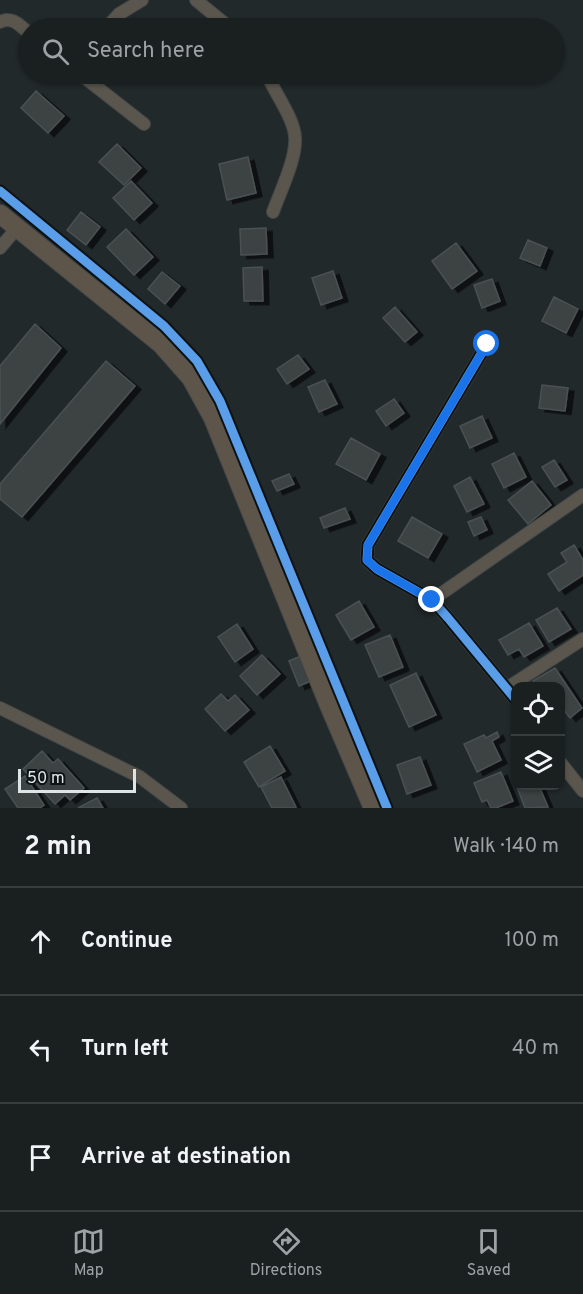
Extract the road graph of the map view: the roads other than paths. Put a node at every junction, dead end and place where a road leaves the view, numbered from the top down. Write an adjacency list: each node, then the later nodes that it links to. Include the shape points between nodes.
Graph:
1 (142, 0): 3 (street)
2 (196, 0): 4 (street)
3 (115, 18)
4 (218, 18)
5 (0, 22): 6 (street, via 6,19)
6 (18, 24)
7 (93, 84): 9 (street)
8 (272, 84): 10 (street, via 295,137)
9 (144, 124)
10 (273, 212)
11 (0, 214): 12 (main road)
12 (17, 228): 13 (street); 24 (main road, via 161,344 192,378 213,418)
13 (0, 248)
14 (487, 344): 16 (street, via 368,545 367,560 377,569)
15 (583, 495): 16 (street)
16 (432, 600): 18 (street)
17 (583, 639): 18 (street)
18 (507, 688): 19 (street)
19 (511, 693)
20 (0, 708): 23 (street, via 140,777)
21 (565, 767): 22 (street)
22 (583, 792)
23 (181, 808)
24 (373, 808)

